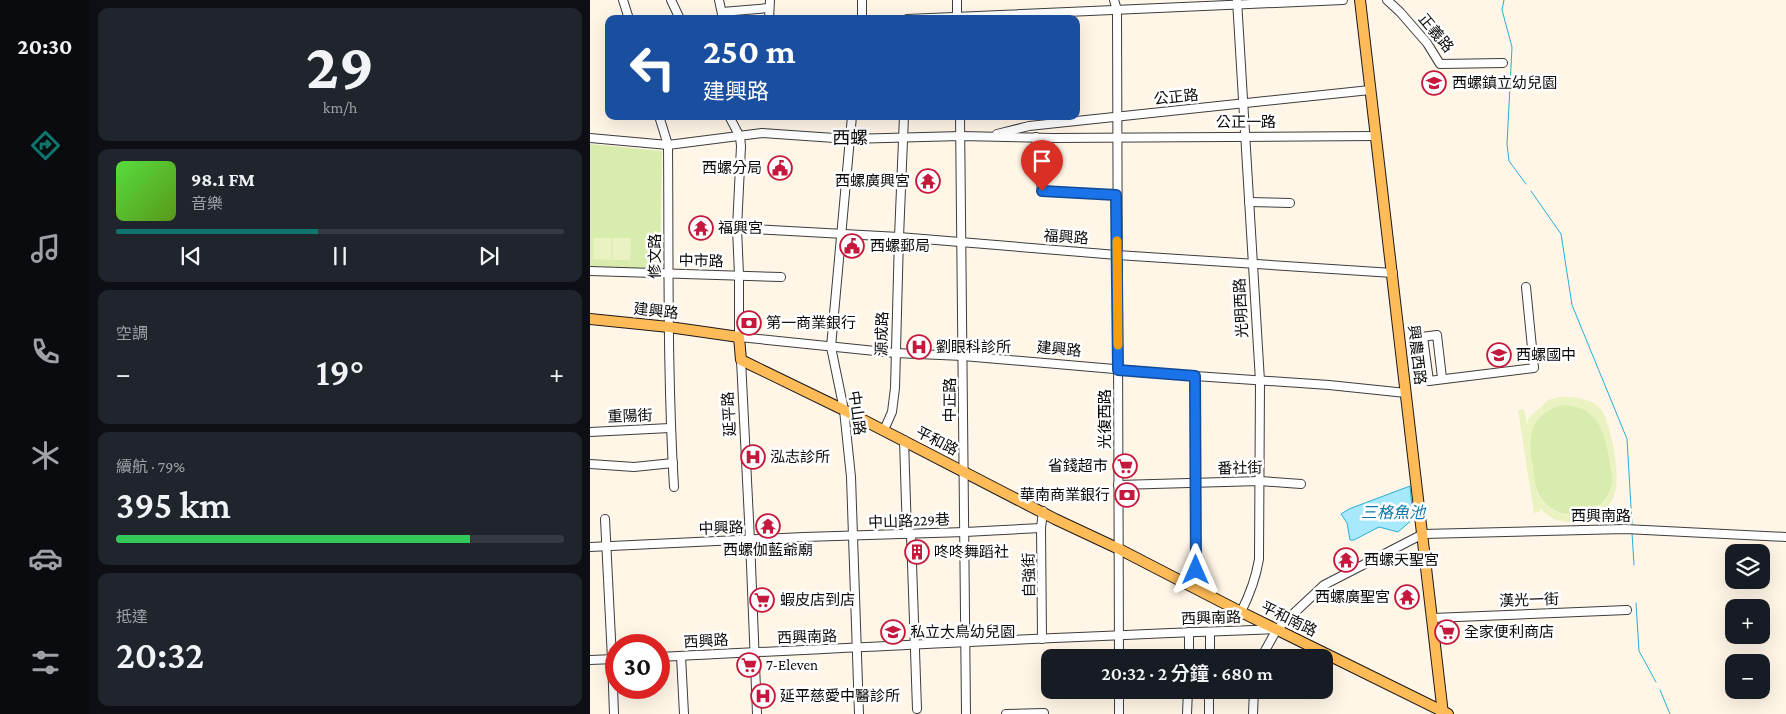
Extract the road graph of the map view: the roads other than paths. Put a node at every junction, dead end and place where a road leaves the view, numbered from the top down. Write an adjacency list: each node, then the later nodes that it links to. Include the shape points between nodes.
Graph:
1 (623, 0): 13 (street)
2 (671, 0): 14 (street)
3 (719, 0): 15 (street)
4 (862, 0): 16 (street)
5 (957, 0): 17 (street)
6 (1114, 0): 12 (street, 光復西路)
7 (1343, 0): 10 (street)
8 (1360, 0): 20 (main road, 興農西路)
9 (1387, 0): 19 (street, 正義路, via 1427,43 1440,64)
10 (1237, 2): 12 (street); 21 (street, 光明西路)
11 (769, 4): 15 (street)
12 (1117, 10): 18 (street); 22 (street, 光復西路)
13 (628, 15)
14 (678, 15)
15 (722, 15)
16 (862, 15)
17 (957, 15)
18 (1017, 15)
19 (1503, 63)
20 (1370, 90): 21 (street, 公正路); 31 (main road, 興農西路)
21 (1244, 103): 22 (street, 公正路); 30 (street, 光明西路)
22 (1117, 118): 29 (street, 公正路, via 1029,126); 34 (street, 光復西路)
23 (660, 120): 38 (street, 修文路)
24 (731, 120): 32 (street, 延平路)
25 (851, 120): 37 (street, 中山路)
26 (904, 120): 36 (street, 源成路)
27 (960, 120): 28 (street, 中正路)
28 (961, 136): 29 (street, 公正路); 36 (street, 公正路); 45 (street, 中正路)
29 (986, 136): 33 (street, 公正路)
30 (1244, 136): 31 (street, 公正一路); 34 (street, 公正一路); 40 (street, 光明西路)
31 (1376, 136): 49 (main road, 興農西路)
32 (740, 137): 37 (street, 公正路, via 762,134); 38 (street, 公正路); 42 (street, 延平路)
33 (1036, 137): 34 (street, 公正路); 39 (street, via 1042,191)
34 (1117, 137): 39 (street, 光復西路)
35 (590, 138): 38 (street, 公正路)
36 (904, 138): 37 (street, 公正路); 44 (street, 源成路)
37 (849, 139): 43 (street, 中山路)
38 (668, 145): 50 (street, 修文路)
39 (1116, 195): 46 (street, 光復西路)
40 (1249, 202): 41 (street); 47 (street, 光明西路)
41 (1290, 202)
42 (737, 228): 43 (street, 福興路); 51 (street, 延平路)
43 (842, 235): 44 (street, 福興路); 59 (street, 中山路)
44 (899, 238): 45 (street, 福興路); 60 (street, 源成路)
45 (962, 243): 46 (street, 福興路); 61 (street, 中正路)
46 (1117, 255): 47 (street, 福興路); 63 (street, 光復西路)
47 (1253, 263): 49 (street, 福興路); 66 (street, 光明西路)
48 (590, 271): 50 (street, 中市路)
49 (1392, 273): 67 (main road, 興農西路)
50 (669, 274): 51 (street, 中市路); 55 (street, 修文路)
51 (739, 275): 52 (street, 中市路); 57 (street, 延平路)
52 (781, 277)
53 (1526, 287): 65 (street, via 1534,368)
54 (590, 319): 55 (main road, 建興路)
55 (669, 327): 57 (main road, 建興路); 69 (street, 修文路)
56 (1423, 337): 58 (street); 65 (street, via 1429,380); 65 (street, via 1437,335)
57 (739, 338): 59 (street, 建興路); 62 (main road, 延平路)
58 (1413, 338)
59 (831, 347): 60 (street, 建興路); 68 (street, 中山路)
60 (895, 353): 61 (street, 建興路); 70 (street, 源成路, via 892,412)
61 (963, 356): 63 (street, 建興路); 75 (street, 中正路)
62 (741, 360): 68 (main road, 平和路); 89 (street, 延平路)
63 (1118, 370): 64 (street, 建興路); 79 (street, 光復西路)
64 (1195, 376): 66 (street, 建興路); 77 (street)
65 (1442, 378)
66 (1260, 381): 67 (street, 建興路); 76 (street, 光明西路)
67 (1406, 393): 86 (main road, 興農西路)
68 (844, 410): 70 (main road, 平和路); 87 (street, 中山路)
69 (670, 428): 71 (street, 重陽街); 73 (street, 修文路)
70 (884, 430): 72 (main road, 平和路)
71 (590, 432)
72 (904, 440): 75 (main road, 平和路); 85 (street)
73 (673, 463): 74 (street, via 634,466); 80 (street, 修文路)
74 (590, 464)
75 (965, 472): 81 (main road, 平和路); 84 (street, 中正路)
76 (1260, 481): 77 (street, 番社街); 78 (street, 番社街); 95 (street, 光明西路, via 1257,575)
77 (1196, 483): 79 (street, 番社街); 93 (street)
78 (1301, 484)
79 (1118, 485): 92 (street, 光復西路)
80 (674, 488)
81 (1043, 511): 83 (street, 自強街); 92 (main road, 平和路)
82 (605, 519): 90 (street)
83 (1042, 528): 84 (street, 中山路229巷); 102 (street, 自強街)
84 (965, 532): 85 (street, 中山路229巷); 103 (street, 中正路)
85 (909, 534): 87 (street, 中山路229巷); 104 (street)
86 (1422, 534): 88 (street, 西興南路, via 1639,529); 96 (main road, 興農西路); 97 (street, 西興南路, via 1324,585)
87 (853, 536): 89 (street, 中興路); 105 (street, 中山路)
88 (1786, 537)
89 (750, 540): 90 (street, 中興路); 110 (street, 延平路)
90 (606, 546): 91 (street, 中興路); 100 (street)
91 (590, 547)
92 (1119, 549): 93 (main road, 平和南路); 101 (street, 光復西路)
93 (1196, 588): 95 (main road, 平和南路)
94 (1627, 610): 96 (street, 漢光一街)
95 (1241, 612): 97 (main road, 平和南路)
96 (1432, 618): 123 (main road, 興農西路)
97 (1277, 629): 99 (street, 西興南路); 109 (street); 123 (main road, 平和南路)
98 (1189, 632): 99 (street, 西興南路); 101 (street, 西興南路); 107 (street)
99 (1210, 632): 108 (street)
100 (612, 634)
101 (1119, 635): 102 (street, 西興南路); 106 (street, 光復西路)
102 (1042, 638): 103 (street, 西興南路)
103 (965, 641): 104 (street, 西興南路); 127 (street, 中正路)
104 (915, 644): 105 (street, 西興南路); 121 (street)
105 (856, 648): 110 (street, 西興南路); 126 (street, 中山路)
106 (1119, 649)
107 (1189, 649)
108 (1210, 649)
109 (1266, 649)
110 (754, 652): 111 (street, 西興路); 125 (street, 延平路)
111 (682, 656): 112 (street, 西興路); 124 (street)
112 (670, 657)
113 (605, 659): 114 (street)
114 (590, 660)
115 (613, 699): 122 (street)
116 (1119, 699): 130 (street)
117 (1188, 699): 131 (street)
118 (1209, 699): 132 (street)
119 (1254, 699): 133 (street)
120 (1045, 704): 129 (street)
121 (917, 710)
122 (613, 713)
123 (1445, 713)
124 (684, 714)
125 (757, 714)
126 (859, 714)
127 (966, 714)
128 (1006, 714): 129 (street)
129 (1044, 714)
130 (1120, 714)
131 (1187, 714)
132 (1209, 714)
133 (1253, 714)

